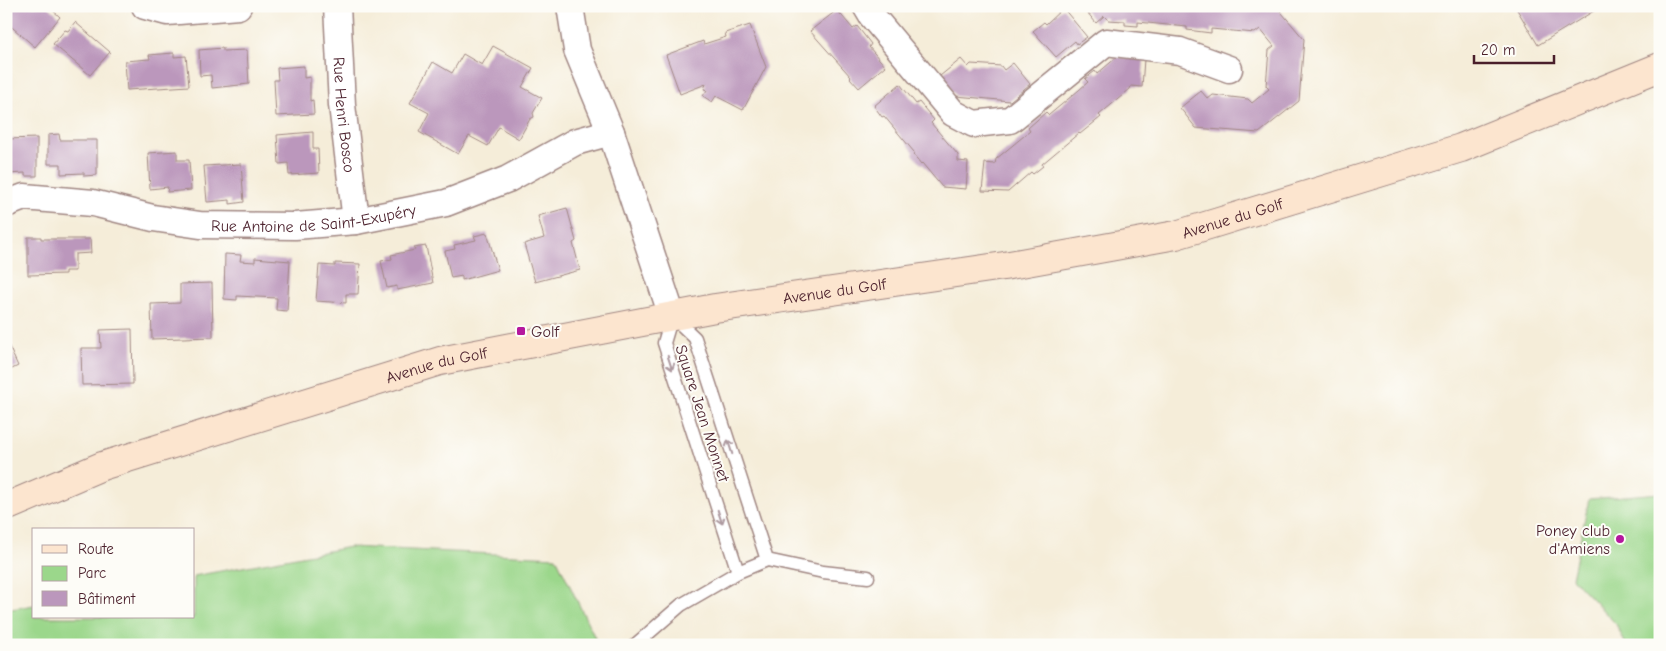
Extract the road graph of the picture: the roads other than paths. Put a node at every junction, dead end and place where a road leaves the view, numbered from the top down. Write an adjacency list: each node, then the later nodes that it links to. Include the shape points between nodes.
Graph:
1 (145, 6): 2 (street, via 167,12)
2 (238, 6)
3 (337, 6): 10 (street, Rue Henri Bosco, via 342,105)
4 (570, 6): 8 (street, via 577,50)
5 (866, 6): 7 (street, via 953,113 974,124 1010,120 1106,42 1180,50)
6 (1660, 67): 11 (main road, Avenue du Golf, via 1462,148 1176,235 1004,266)
7 (1229, 69)
8 (611, 132): 10 (street, Rue Antoine de Saint-Exupéry, via 575,142 508,179 446,203); 11 (street)
9 (6, 204): 10 (street, Rue Antoine de Saint-Exupéry, via 24,196 93,203 153,218 200,225 295,226)
10 (356, 221)
11 (672, 316): 12 (main road, Avenue du Golf, via 440,361 102,466); 13 (lane, Square Jean Monnet, one-way to 11, via 695,338); 14 (lane, Square Jean Monnet, one-way to 14, via 664,342)
12 (6, 507)
13 (767, 560): 14 (lane); 15 (lane, via 823,572)
14 (738, 572): 16 (lane, via 681,605)
15 (868, 577)
16 (635, 645)

